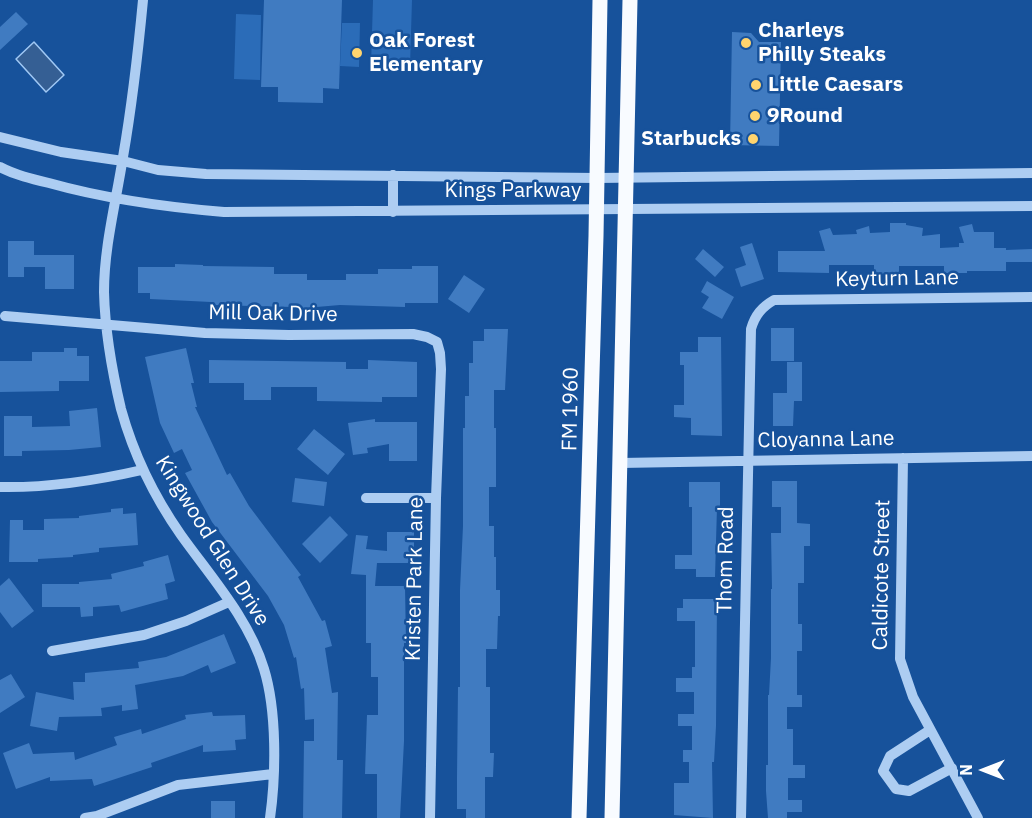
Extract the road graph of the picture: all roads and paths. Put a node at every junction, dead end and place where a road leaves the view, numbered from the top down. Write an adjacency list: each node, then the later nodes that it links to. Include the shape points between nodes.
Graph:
1 (143, 0): 5 (street, Kingwood Glen Drive)
2 (600, 0): 9 (main road, FM 1960 / FM 1960)
3 (630, 0): 10 (main road)
4 (0, 136): 5 (street, Kings Parkway, via 61,152)
5 (123, 161): 8 (street, Kings Parkway, via 158,170 206,174); 11 (street, Kingwood Glen Drive)
6 (0, 167): 11 (street, Kings Parkway)
7 (1032, 173): 10 (street, Kings Parkway)
8 (393, 175): 9 (street, Kings Parkway); 15 (street)
9 (597, 178): 10 (street, Kings Parkway); 13 (main road, FM 1960 / FM 1960)
10 (626, 178): 14 (main road)
11 (116, 199): 15 (street, Kings Parkway, via 224,212); 19 (street, Kingwood Glen Drive, via 105,261)
12 (1032, 206): 14 (street, Kings Parkway)
13 (597, 210): 14 (street, Kings Parkway); 15 (street, Kings Parkway); 37 (main road, FM 1960 / FM 1960)
14 (625, 210): 24 (main road)
15 (393, 212)
16 (1032, 297): 17 (street, Keyturn Lane, via 774,300)
17 (764, 306): 23 (street, Thom Road, via 751,329)
18 (4, 316): 19 (street, Mill Oak Drive)
19 (106, 323): 20 (street, Mill Oak Drive, via 205,333 413,334); 25 (street, Kingwood Glen Drive, via 121,408)
20 (437, 342): 28 (street, Kristen Park Lane, via 441,369)
21 (1032, 456): 22 (street, Cloyanna Lane)
22 (903, 458): 23 (street, Cloyanna Lane); 31 (street, Caldicote Street, via 900,659)
23 (748, 460): 24 (street, Cloyanna Lane); 39 (street, Thom Road)
24 (620, 463): 38 (main road)
25 (142, 470): 26 (street, via 96,481); 29 (street, Kingwood Glen Drive, via 179,532)
26 (0, 487)
27 (366, 498): 28 (street)
28 (436, 498): 36 (street, Kristen Park Lane)
29 (229, 602): 30 (street, via 144,635); 33 (street, Kingwood Glen Drive, via 264,668 270,695)
30 (52, 651)
31 (930, 730): 32 (street, Caldicote Street); 32 (street, via 890,756 883,771 896,789 909,791)
32 (952, 768): 40 (street, Caldicote Street)
33 (273, 774): 34 (street, via 178,785); 35 (street, Kingwood Glen Drive)
34 (85, 818)
35 (270, 818)
36 (430, 818)
37 (579, 818)
38 (612, 818)
39 (741, 818)
40 (978, 818)

